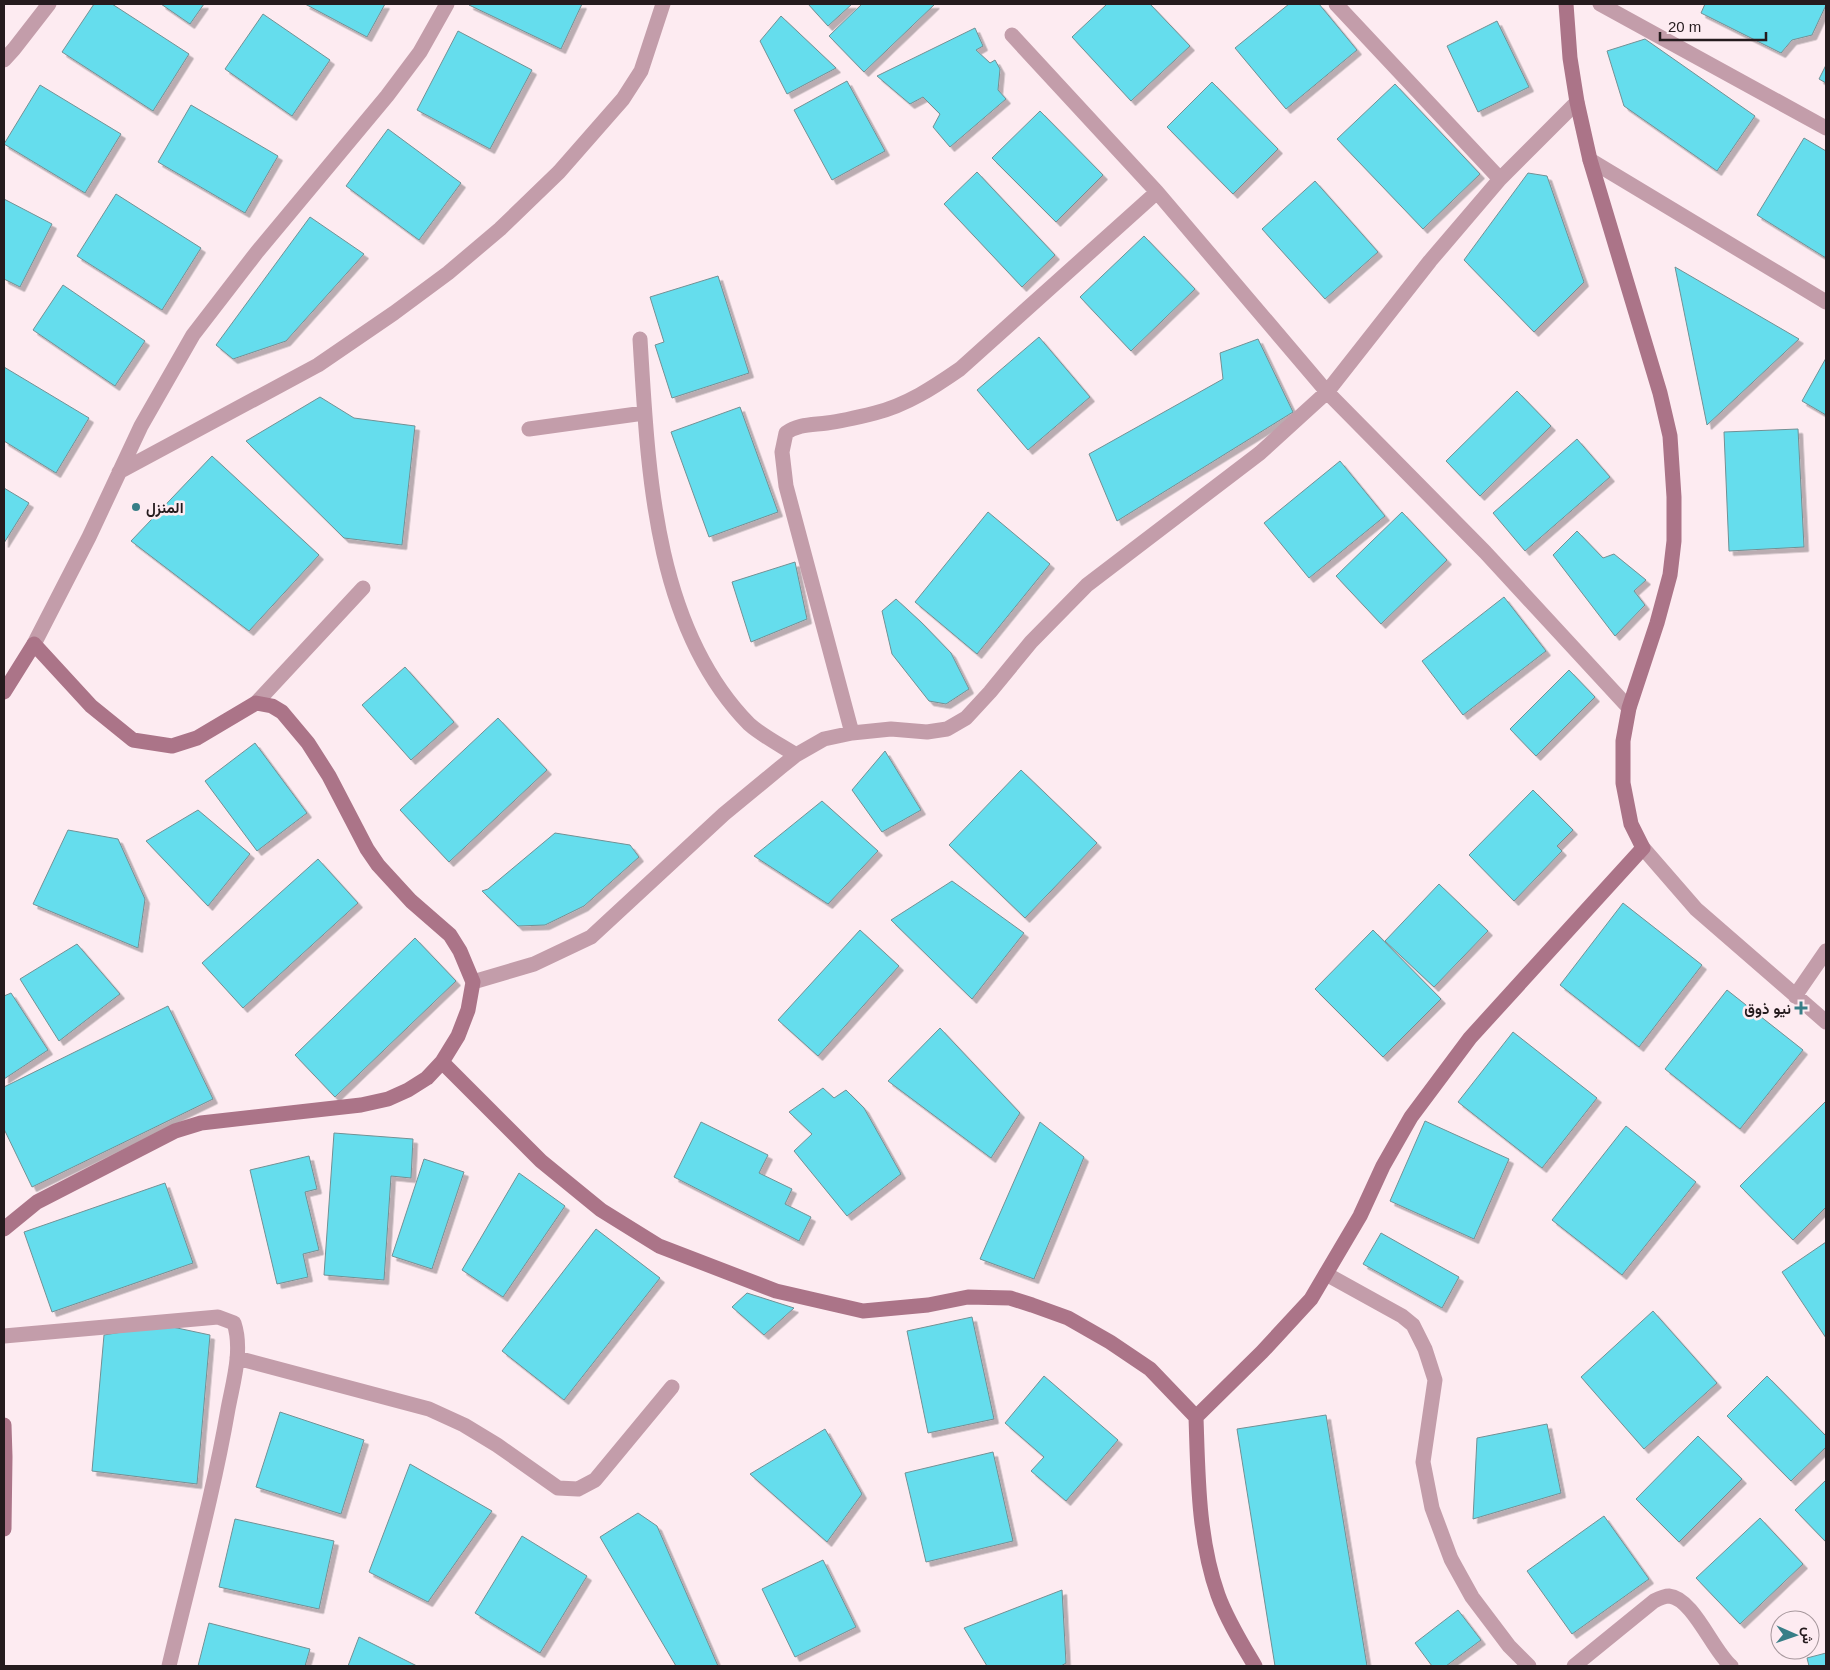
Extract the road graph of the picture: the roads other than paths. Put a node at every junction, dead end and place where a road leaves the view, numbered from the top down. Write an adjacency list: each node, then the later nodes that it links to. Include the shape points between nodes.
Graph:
1 (49, 4): 8 (street)
2 (447, 4): 19 (street, via 420,52 387,96 263,244 193,335 141,426)
3 (663, 4): 19 (street, via 642,71 623,100 559,172 500,229 448,273 318,365)
4 (1336, 4): 12 (street)
5 (1566, 4): 9 (street)
6 (1600, 4): 10 (street)
7 (1012, 35): 13 (street)
8 (4, 60)
9 (1577, 102): 11 (street); 12 (street)
10 (1826, 128)
11 (1590, 160): 14 (street); 24 (street, via 1670,436 1674,497 1670,575)
12 (1500, 179): 16 (street, via 1430,261)
13 (1157, 192): 16 (street); 25 (street, via 966,364 930,390 878,412 794,427 786,433 782,452 786,486)
14 (1826, 302)
15 (640, 339): 17 (street)
16 (1327, 392): 24 (street, via 1485,552); 25 (street, via 1260,453 1087,585 1031,642 966,718 947,730 891,729)
17 (644, 413): 18 (street); 26 (street, via 658,526 680,611 704,663 725,697 751,726)
18 (529, 429)
19 (119, 472): 21 (street)
20 (363, 588): 23 (street)
21 (34, 644): 22 (street); 23 (street, via 91,706 132,740 172,746 197,738)
22 (4, 692)
23 (256, 703): 29 (street, via 282,712 308,743 372,857 412,901 450,935)
24 (1629, 708): 27 (street, via 1623,741 1623,783 1631,824)
25 (852, 734): 26 (street, via 824,739)
26 (796, 755): 29 (street, via 724,814 591,937 534,964)
27 (1643, 848): 30 (street, via 1696,909); 34 (street, via 1470,1038 1444,1072 1383,1166 1360,1216)
28 (1826, 950): 30 (street)
29 (473, 982): 32 (street, via 468,1010 458,1036)
30 (1796, 996): 31 (street)
31 (1826, 1022)
32 (442, 1062): 33 (street, via 427,1078 388,1099 202,1123 175,1131 37,1202); 38 (street, via 541,1161 600,1210 659,1246 776,1291 863,1311 928,1305 968,1297 1010,1298 1032,1304 1068,1318 1150,1369)
33 (4, 1229)
34 (1326, 1274): 38 (street, via 1310,1298 1262,1352); 43 (street, via 1413,1325 1435,1380 1423,1462 1432,1508 1451,1559 1472,1597 1509,1646)
35 (4, 1336): 36 (street, via 218,1317 234,1323 238,1334)
36 (237, 1358): 37 (street, via 429,1409 497,1444 558,1488 578,1490 595,1480); 41 (street, via 218,1462)
37 (672, 1387)
38 (1196, 1417): 42 (street, via 1198,1483 1205,1546 1218,1596)
39 (4, 1425): 40 (street)
40 (4, 1529)
41 (168, 1666)
42 (1255, 1666)
43 (1529, 1666)
44 (1574, 1666): 45 (street, via 1654,1600 1668,1596 1679,1599 1694,1614)
45 (1731, 1666)

